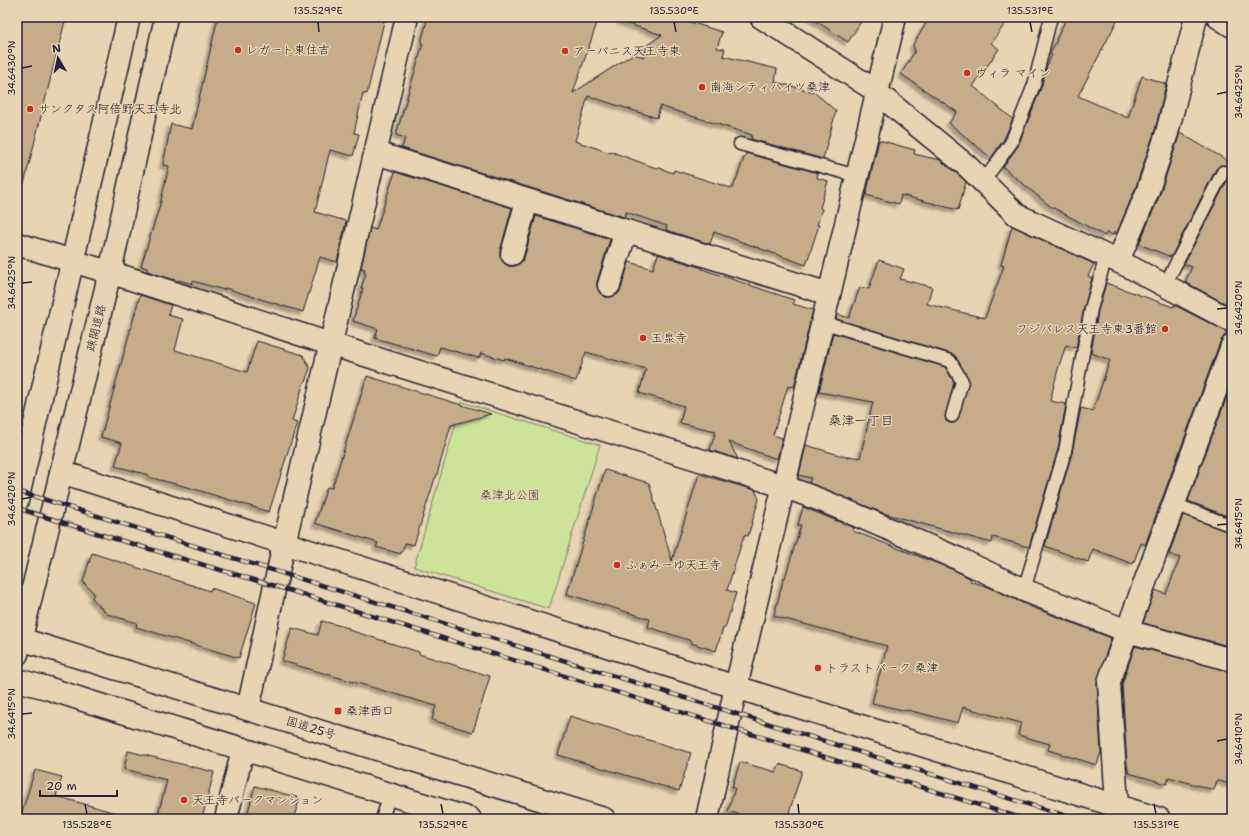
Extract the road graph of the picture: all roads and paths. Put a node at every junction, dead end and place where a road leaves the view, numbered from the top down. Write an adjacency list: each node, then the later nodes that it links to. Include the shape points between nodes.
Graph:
1 (129, 17): 21 (main road)
2 (166, 17): 22 (main road, 疎開道路)
3 (407, 17): 12 (main road)
4 (761, 17): 10 (main road)
5 (896, 17): 10 (main road)
6 (1051, 17): 15 (lane, via 1034,85 1011,143)
7 (1196, 17): 20 (main road, via 1167,133 1146,193)
8 (1218, 17): 9 (main road)
9 (1232, 26)
10 (877, 93): 14 (main road); 15 (main road)
11 (740, 144): 14 (lane)
12 (376, 153): 16 (main road); 28 (main road)
13 (1223, 172): 24 (lane)
14 (857, 176): 25 (main road)
15 (983, 182): 20 (main road, via 1017,215)
16 (527, 201): 17 (main road); 19 (main road)
17 (626, 231): 23 (main road); 25 (main road)
18 (17, 244): 21 (main road)
19 (512, 254)
20 (1112, 259): 24 (main road); 37 (lane, via 1091,309 1065,451)
21 (73, 261): 22 (main road); 33 (main road)
22 (110, 272): 28 (main road); 31 (main road, 疎開道路)
23 (609, 285)
24 (1165, 285): 26 (main road)
25 (829, 294): 27 (main road)
26 (1232, 321)
27 (822, 322): 30 (lane, via 950,361 962,381); 32 (main road)
28 (330, 344): 32 (main road); 36 (main road)
29 (1232, 346): 34 (main road)
30 (952, 416)
31 (61, 472): 36 (main road); 39 (main road, 疎開道路)
32 (783, 486): 37 (main road, via 959,559); 42 (main road)
33 (17, 501)
34 (1174, 504): 35 (lane); 38 (main road)
35 (1232, 526)
36 (284, 544): 42 (main road); 43 (main road)
37 (1024, 590): 38 (main road)
38 (1126, 631): 40 (main road); 46 (main road, via 1109,682)
39 (18, 643): 43 (main road, 国道25号)
40 (1232, 660)
41 (17, 680): 44 (main road)
42 (736, 687): 46 (main road); 51 (main road)
43 (248, 709): 50 (main road, 国道25号)
44 (243, 749): 45 (main road); 47 (main road)
45 (390, 794): 48 (lane); 49 (main road)
46 (1118, 813): 52 (main road)
47 (226, 819)
48 (382, 819)
49 (470, 819)
50 (604, 819)
51 (706, 819)
52 (1159, 819)

